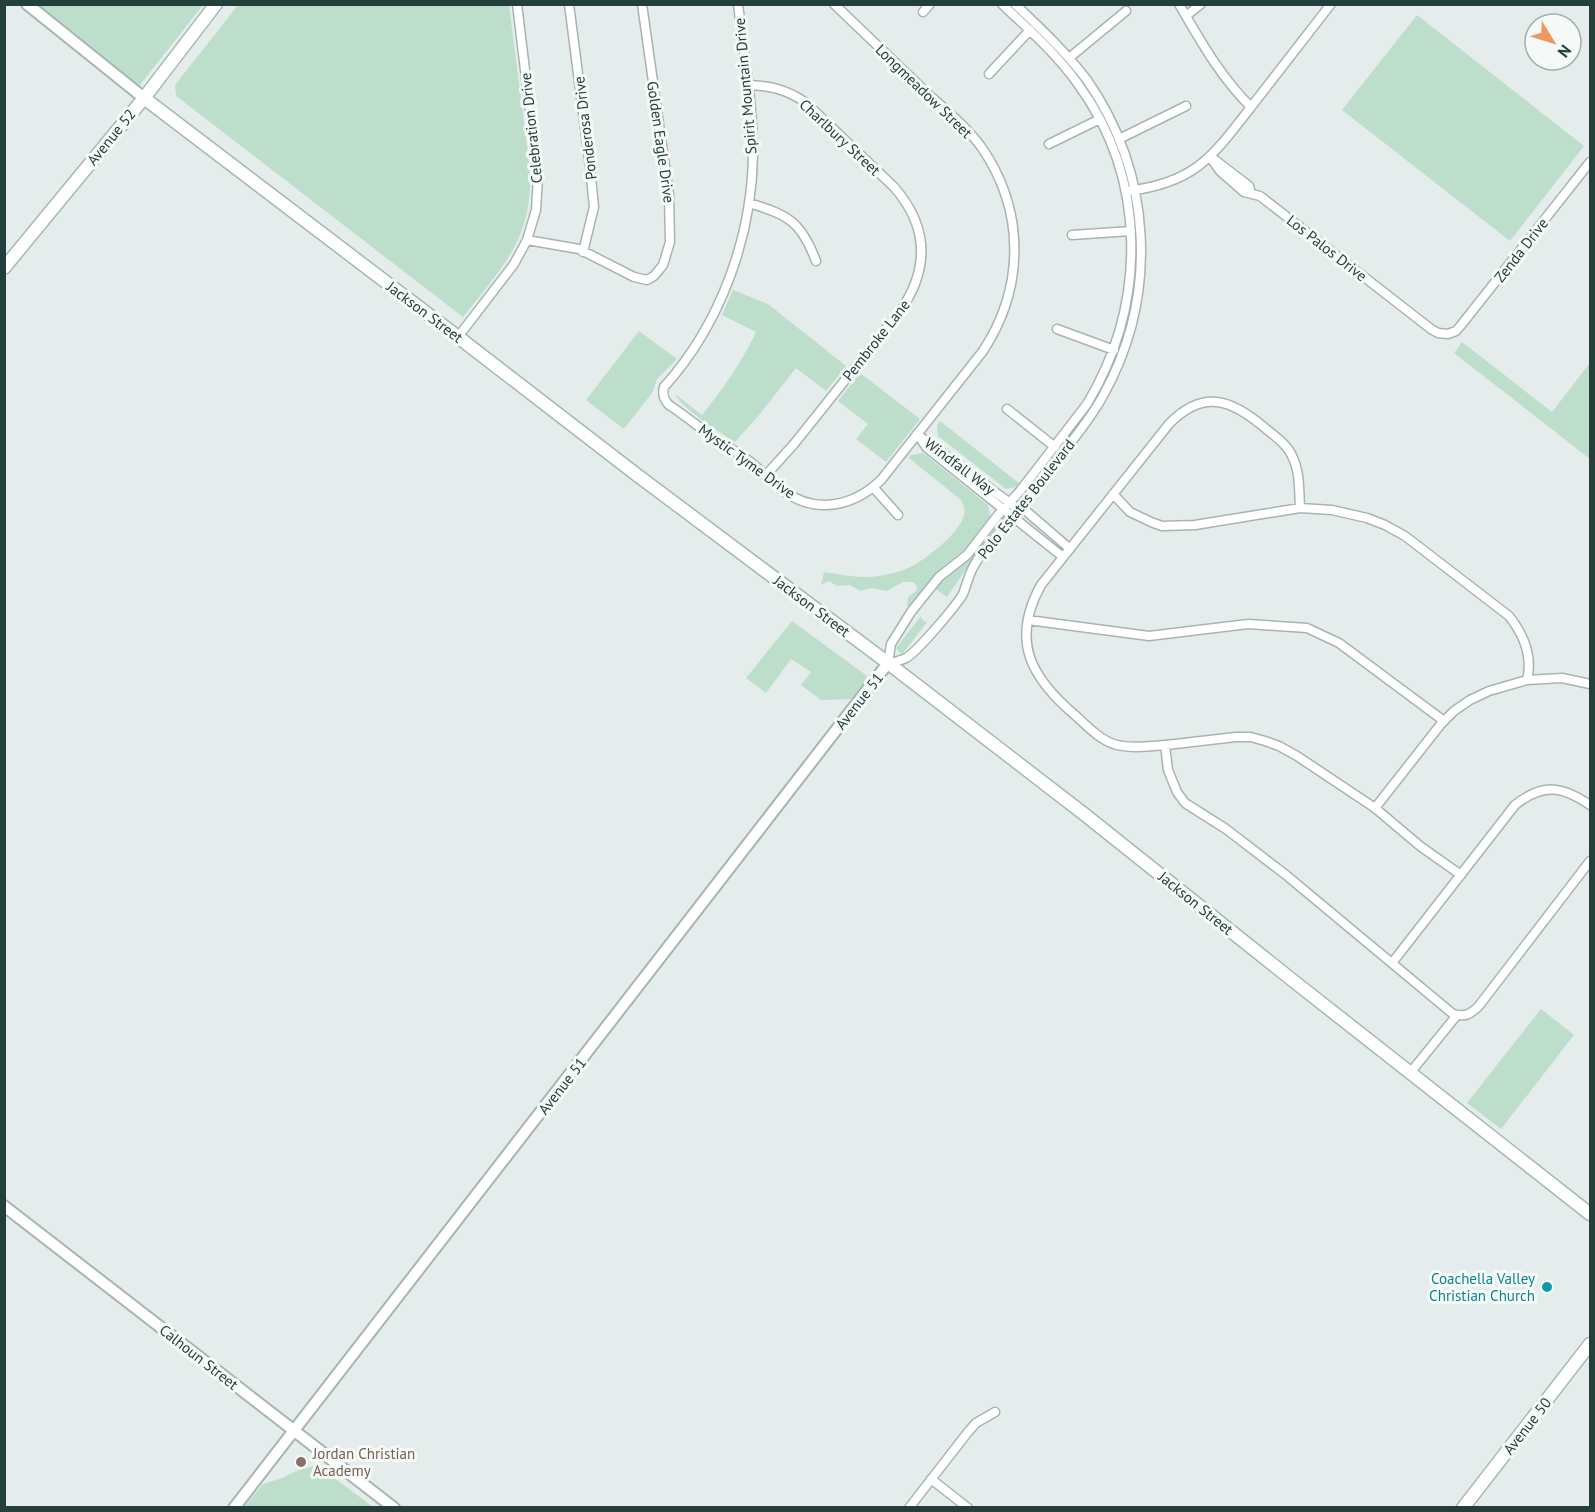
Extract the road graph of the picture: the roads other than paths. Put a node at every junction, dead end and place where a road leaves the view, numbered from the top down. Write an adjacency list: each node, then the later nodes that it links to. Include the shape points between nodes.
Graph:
1 (27, 4): 21 (street, Jackson Street)
2 (216, 4): 21 (main road, Avenue 52)
3 (517, 4): 34 (street, Celebration Drive, via 538,177 536,210)
4 (569, 4): 35 (street, Ponderosa Drive, via 594,207)
5 (642, 4): 35 (street, Golden Eagle Drive, via 669,195 670,242 663,265 647,280)
6 (738, 4): 20 (street, Spirit Mountain Drive)
7 (834, 4): 44 (street, Longmeadow Street, via 980,146 998,176 1014,230 1014,272 995,333)
8 (930, 4): 15 (street)
9 (1002, 4): 17 (street, Polo Estates Boulevard)
10 (1015, 4): 18 (street, Polo Estates Boulevard)
11 (1179, 4): 16 (street)
12 (1201, 4): 16 (street)
13 (1331, 4): 23 (street)
14 (1126, 11): 18 (street)
15 (922, 12)
16 (1186, 16): 23 (street, via 1207,52)
17 (1030, 30): 19 (street); 24 (street, Polo Estates Boulevard, via 1068,69)
18 (1069, 58): 25 (street, Polo Estates Boulevard, via 1087,81)
19 (989, 74)
20 (748, 85): 29 (street, Charlbury Street, via 777,88 805,102); 31 (street, Spirit Mountain Drive, via 753,152)
21 (144, 98): 37 (main road, Avenue 52); 40 (main road, Jackson Street)
22 (1186, 106): 25 (street)
23 (1251, 107): 27 (street)
24 (1100, 118): 26 (street); 30 (street, Polo Estates Boulevard)
25 (1119, 139): 30 (street, Polo Estates Boulevard)
26 (1049, 144)
27 (1210, 157): 30 (street, via 1177,180); 39 (street, Los Palos Drive, via 1244,192 1260,196 1431,329)
28 (1590, 162): 39 (street, Zenda Drive, via 1480,303 1456,331)
29 (894, 187): 46 (street, Pembroke Lane, via 914,215 919,232 920,265 911,295)
30 (1130, 191): 32 (street, Polo Estates Boulevard); 51 (street, Polo Estates Boulevard, via 1142,235 1140,281 1121,358 1086,423)
31 (749, 203): 36 (street, via 791,220 801,230); 42 (street, Spirit Mountain Drive, via 741,242 721,300 689,356 664,387)
32 (1131, 231): 33 (street); 41 (street, Polo Estates Boulevard, via 1128,297)
33 (1072, 235)
34 (527, 240): 35 (street); 40 (street, Celebration Drive, via 506,276)
35 (583, 252)
36 (816, 261)
37 (4, 268)
38 (1057, 328): 41 (street)
39 (1448, 334)
40 (458, 337): 56 (main road, Jackson Street)
41 (1114, 350): 45 (street, Polo Estates Boulevard, via 1087,404)
42 (664, 397): 46 (street, Mystic Tyme Drive, via 669,405)
43 (1007, 409): 45 (street)
44 (917, 434): 47 (street, Mystic Tyme Drive); 49 (street, Windfall Way, via 927,448)
45 (1055, 447): 49 (street, Polo Estates Boulevard)
46 (766, 475): 47 (street, Mystic Tyme Drive, via 786,493 805,502 825,505 856,499)
47 (873, 488): 52 (street)
48 (1113, 494): 50 (street, via 1130,512 1162,526 1194,525); 50 (street, via 1178,415 1198,403 1213,401 1253,417 1287,447 1296,468); 53 (street)
49 (1007, 506): 51 (street, Windfall Way); 56 (street, Polo Estates Boulevard, via 967,555 939,577 911,612 891,644)
50 (1300, 508): 57 (street, via 1367,518 1405,536 1509,616 1527,647)
51 (1015, 512): 53 (street, Windfall Way, via 1026,511); 54 (street, Windfall Way); 56 (street, Polo Estates Boulevard, via 974,566 962,595 934,631 908,657)
52 (898, 515)
53 (1069, 548): 54 (street)
54 (1063, 557): 55 (street, via 1036,593)
55 (1028, 620): 59 (street, via 1149,636 1248,624 1306,628 1339,643); 60 (street, via 1027,650 1035,670 1068,710 1116,745)
56 (888, 663): 67 (main road, Jackson Street); 72 (street, Avenue 51)
57 (1527, 680): 58 (street, via 1562,678); 59 (street, via 1470,700)
58 (1590, 684)
59 (1444, 721): 62 (street)
60 (1165, 745): 62 (street, via 1236,737 1265,741 1297,756); 65 (street, via 1168,770 1185,803 1286,875)
61 (1590, 805): 64 (street, via 1560,790 1529,794 1515,805)
62 (1376, 808): 64 (street)
63 (1590, 861): 66 (street, via 1478,1007 1469,1015)
64 (1461, 875): 65 (street)
65 (1392, 963): 66 (street)
66 (1456, 1015): 67 (street)
67 (1410, 1073): 69 (main road, Jackson Street)
68 (4, 1206): 72 (street, Calhoun Street)
69 (1590, 1214)
70 (1590, 1344): 78 (main road, Avenue 50)
71 (995, 1412): 73 (street, via 976,1423)
72 (294, 1430): 74 (street, Avenue 51); 75 (street, Calhoun Street)
73 (931, 1479): 76 (street); 77 (street)
74 (234, 1508)
75 (394, 1508)
76 (909, 1508)
77 (968, 1508)
78 (1463, 1508)

